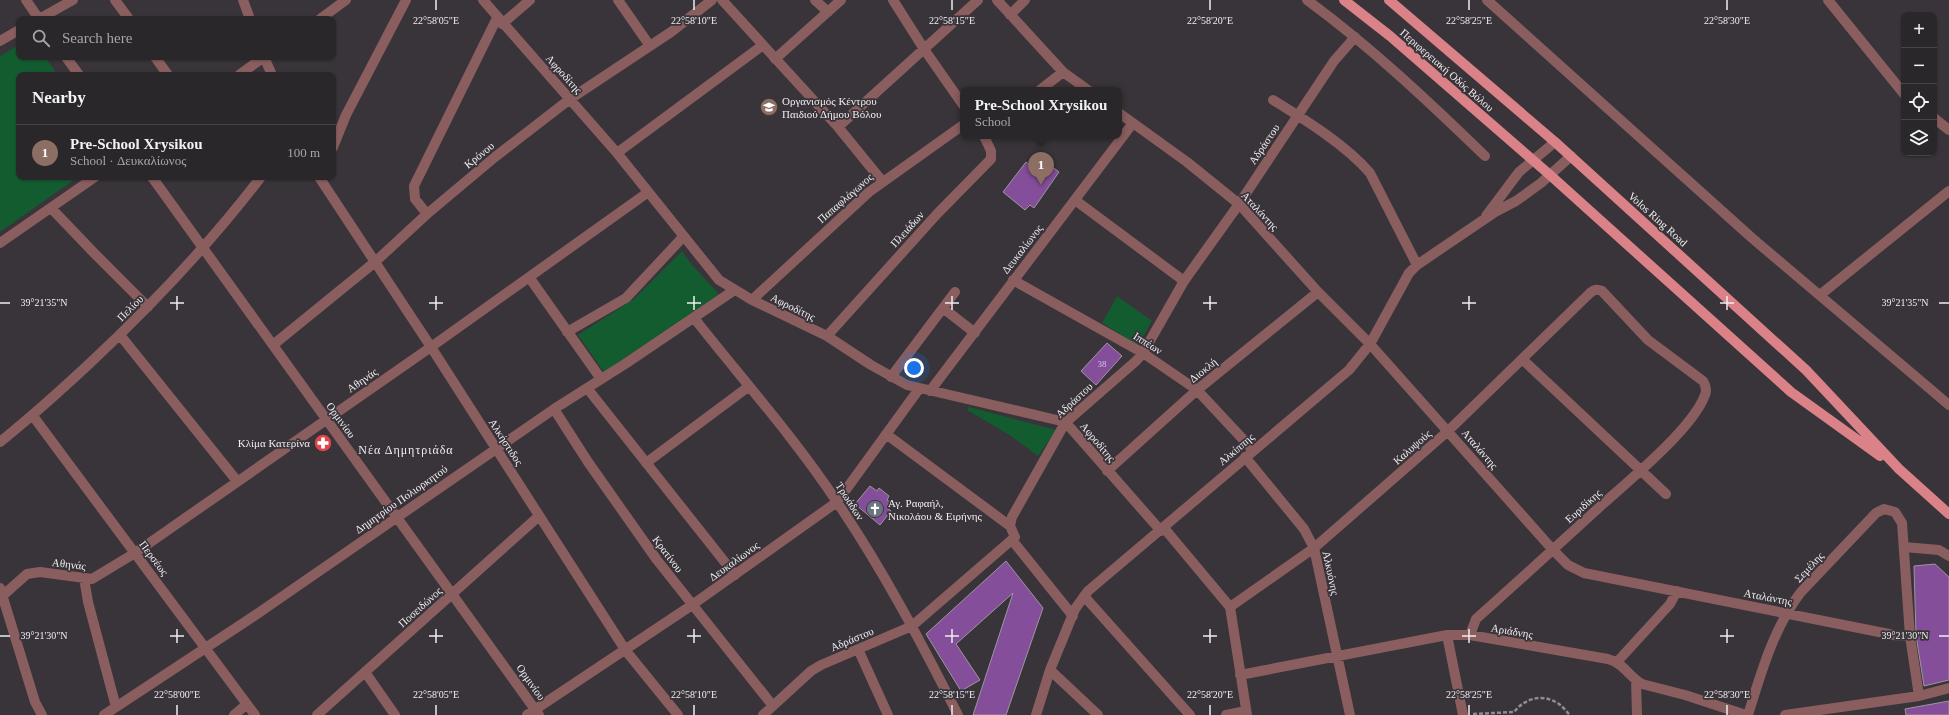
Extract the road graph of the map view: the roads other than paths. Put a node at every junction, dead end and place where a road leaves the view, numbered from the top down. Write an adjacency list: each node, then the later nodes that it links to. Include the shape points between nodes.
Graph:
1 (26, 0): 25 (street)
2 (73, 0): 26 (street)
3 (115, 0): 27 (street)
4 (243, 0): 28 (street)
5 (346, 0): 29 (street)
6 (406, 0): 63 (street, via 346,115)
7 (483, 0): 30 (street, Αφροδίτης)
8 (530, 0): 30 (street)
9 (618, 0): 35 (street)
10 (722, 0): 34 (street)
11 (815, 0): 23 (street)
12 (841, 0): 23 (street)
13 (893, 0): 36 (street)
14 (978, 0): 36 (street)
15 (997, 0): 24 (street)
16 (1026, 0): 24 (street)
17 (1307, 0): 32 (street)
18 (1344, 0): 68 (main road, Περιφερειακή Οδός Βόλου, via 1390,36)
19 (1389, 0): 64 (main road, Volos Ring Road)
20 (1487, 0): 93 (street, via 1752,238)
21 (1828, 0): 49 (street)
22 (706, 2): 35 (street, Κρόνου)
23 (828, 12): 37 (street)
24 (1010, 15): 46 (street)
25 (37, 16)
26 (44, 16)
27 (127, 16)
28 (249, 16)
29 (324, 16)
30 (500, 21): 50 (street, Αφροδίτης); 80 (street, via 414,186 415,200)
31 (16, 32): 33 (street)
32 (1354, 37): 54 (street, Αδράστου, via 1334,61); 66 (street, via 1417,90)
33 (0, 40)
34 (763, 45): 37 (street); 65 (street)
35 (650, 46): 50 (street, Κρόνου)
36 (924, 49): 52 (street); 57 (street)
37 (775, 59): 57 (street)
38 (68, 60): 42 (street)
39 (158, 60): 43 (street)
40 (260, 60): 44 (street)
41 (265, 60): 45 (street)
42 (77, 72)
43 (166, 72)
44 (243, 72)
45 (271, 72)
46 (1063, 72): 47 (street); 48 (street)
47 (1044, 87)
48 (1084, 87)
49 (1901, 90)
50 (570, 99): 65 (street, Αφροδίτης); 80 (street, Κρόνου)
51 (1273, 100): 54 (street)
52 (960, 101)
53 (1122, 115): 56 (street, Αταλάντης)
54 (1298, 115): 78 (street, Αδράστου); 86 (street, via 1360,161 1370,173)
55 (1936, 120): 59 (street)
56 (1133, 123): 60 (street, Δευκαλίωνος); 78 (street, Αταλάντης)
57 (838, 127): 74 (street)
58 (960, 127): 74 (street, Παπαφλάγωνος)
59 (1949, 130)
60 (1122, 138)
61 (985, 139): 101 (street, Πλειάδων, via 991,151 990,159)
62 (1121, 139): 77 (street, Δευκαλίωνος)
63 (336, 140)
64 (1556, 142): 67 (main road, Volos Ring Road); 68 (street)
65 (617, 153): 76 (street, Αφροδίτης)
66 (1485, 156)
67 (1571, 156): 69 (street, Αλκίππης); 127 (main road, Volos Ring Road, via 1806,370)
68 (1532, 160): 69 (main road, Volos Ring Road); 81 (street, via 1519,172)
69 (1550, 175): 81 (street, Αλκίππης, via 1516,201); 127 (main road, Volos Ring Road, via 1791,392)
70 (91, 180): 79 (street)
71 (154, 180): 84 (street, Ορμινίου)
72 (259, 180): 84 (street, Πελίου)
73 (322, 180): 85 (street, Αλκήστιδος)
74 (882, 181): 94 (street, Παπαφλάγωνος)
75 (1949, 191): 93 (street)
76 (648, 193): 82 (street, Αφροδίτης); 87 (street, Αθηνάς)
77 (1075, 200): 88 (street, Δευκαλίωνος); 89 (street)
78 (1239, 204): 89 (street, Αδράστου); 92 (street, Αταλάντης)
79 (51, 208): 83 (street); 95 (street)
80 (427, 214): 85 (street, Κρόνου)
81 (1481, 222): 86 (street, Αλκίππης)
82 (683, 237): 90 (street, Αφροδίτης, via 714,276); 98 (street, via 626,298)
83 (0, 243)
84 (204, 248): 95 (street, Πελίου); 103 (street, Ορμινίου)
85 (375, 262): 103 (street, Κρόνου); 104 (street, Αλκήστιδος)
86 (1417, 265): 102 (street, Αλκίππης, via 1409,272)
87 (529, 277): 98 (street); 104 (street, Αθηνάς)
88 (1013, 280): 99 (street, Δευκαλίωνος); 105 (street, Ιππέων)
89 (1184, 281): 105 (street, Αδράστου)
90 (733, 291): 94 (street, Αφροδίτης); 97 (street, Δημητρίου Πολιορκητού)
91 (955, 292): 96 (street)
92 (1318, 292): 102 (street, Αταλάντης); 112 (street, Διοκλή)
93 (1820, 295): 115 (street)
94 (752, 300): 101 (street, Αφροδίτης)
95 (148, 307): 100 (street, Πελίου)
96 (943, 308): 99 (street); 107 (street)
97 (694, 318): 108 (street, Δημητρίου Πολιορκητού); 109 (street, Τρωάδων)
98 (567, 332): 108 (street)
99 (975, 333): 114 (street, Δευκαλίωνος)
100 (120, 335): 117 (street, Πελίου); 130 (street)
101 (827, 336): 107 (street, Αφροδίτης)
102 (1370, 344): 120 (street, Αταλάντης); 124 (street, Αλκίππης, via 1349,370)
103 (273, 345): 118 (street, Ορμινίου)
104 (431, 347): 118 (street, Αθηνάς); 123 (street, Αλκήστιδος)
105 (1143, 352): 112 (street, Ιππέων); 119 (street, Αδράστου)
106 (1522, 359): 113 (street, Καλυψούς, via 1595,289 1602,291 1657,349 1703,382); 120 (street, Καλυψούς); 128 (street)
107 (891, 377): 111 (street, Αφροδίτης)
108 (601, 379): 110 (street, Δημητρίου Πολιορκητού)
109 (748, 386): 126 (street); 132 (street, Τρωάδων, via 785,430)
110 (587, 388): 116 (street, Δημητρίου Πολιορκητού); 126 (street)
111 (920, 389): 114 (street, Αφροδίτης); 121 (street, Δευκαλίωνος)
112 (1197, 390): 124 (street, Ιππέων); 129 (street, Διοκλή)
113 (1707, 390): 128 (street, Ευριδίκης, via 1688,422)
114 (930, 391): 119 (street, Αφροδίτης)
115 (1949, 405)
116 (554, 409): 123 (street, Δημητρίου Πολιορκητού); 150 (street, Κρατίνου, via 624,514)
117 (33, 416): 122 (street, Πελίου); 142 (street, Περσέως)
118 (326, 420): 130 (street, Αθηνάς); 135 (street, Ορμινίου)
119 (1065, 423): 129 (street, Αφροδίτης); 136 (street, Αδράστου, via 1012,517)
120 (1448, 431): 139 (street, Καλυψούς); 141 (street, Αταλάντης)
121 (886, 434): 132 (street, Δευκαλίωνος); 136 (street)
122 (0, 442)
123 (496, 448): 134 (street, Αλκήστιδος); 135 (street, Δημητρίου Πολιορκητού)
124 (1253, 450): 125 (street, Αλκίππης)
125 (1245, 457): 137 (street, Αλκίππης); 139 (street, Αλκυόνης, via 1304,529)
126 (646, 463): 144 (street)
127 (1899, 469): 133 (main road, Volos Ring Road)
128 (1641, 470): 131 (street); 141 (street, Ευριδίκης)
129 (1107, 471): 137 (street, Αφροδίτης)
130 (237, 481): 142 (street, Αθηνάς)
131 (1666, 494)
132 (837, 502): 144 (street, Δευκαλίωνος); 154 (street, Τρωάδων)
133 (1949, 514)
134 (539, 516): 148 (street, Ποσειδώνος); 160 (street, Αλκήστιδος)
135 (397, 518): 148 (street, Ορμινίου); 158 (street, Δημητρίου Πολιορκητού)
136 (1010, 526): 138 (street, Αδράστου, via 1015,536)
137 (1162, 530): 149 (street, Αλκίππης); 151 (street, Αφροδίτης)
138 (1012, 540): 153 (street); 154 (street, Αδράστου)
139 (1314, 548): 151 (street, Καλυψούς); 161 (street, Αλκυόνης)
140 (1904, 548): 143 (street, via 1939,550); 152 (street, Σεμέλης, via 1903,527 1899,517 1888,509 1876,513 1802,592); 157 (street)
141 (1553, 550): 146 (street, Αταλάντης, via 1576,570); 156 (street, Ευριδίκης, via 1476,619)
142 (135, 553): 145 (street, Αθηνάς, via 96,578); 158 (street, Περσέως)
143 (1949, 556)
144 (735, 575): 150 (street, Δευκαλίωνος)
145 (84, 578): 147 (street, Αθηνάς, via 34,572); 171 (street)
146 (1678, 591): 152 (street, Αταλάντης); 162 (street, via 1670,604)
147 (1, 594): 174 (street, via 36,706)
148 (452, 594): 164 (street, Ποσειδώνος); 172 (street, Ορμινίου)
149 (1084, 596): 153 (street, Αλκίππης); 186 (street)
150 (692, 605): 160 (street, Δευκαλίωνος); 170 (street, Κρατίνου)
151 (1230, 607): 165 (street)
152 (1788, 613): 157 (street, Αταλάντης, via 1899,636); 191 (street, Σεμέλης, via 1773,644)
153 (1073, 616): 163 (street, Αλκίππης)
154 (912, 626): 159 (street, Αδράστου); 183 (street, Τρωάδων)
155 (1447, 635): 156 (street, Αριάδνης); 161 (street, Αριάδνης); 189 (street)
156 (1470, 635): 162 (street, Αριάδνης)
157 (1910, 636): 168 (street)
158 (206, 648): 169 (street, Περσέως); 171 (street, Δημητρίου Πολιορκητού)
159 (858, 650): 170 (street, Αδράστου, via 811,671); 182 (street)
160 (626, 651): 172 (street, Δευκαλίωνος); 180 (street, Αλκήστιδος)
161 (1337, 656): 165 (street, Αριάδνης); 188 (street, Αλκυόνης)
162 (1617, 662): 166 (street, Αριάδνης)
163 (1050, 670): 184 (street, Αλκίππης); 185 (street)
164 (365, 672): 178 (street, Ποσειδώνος); 179 (street)
165 (1240, 675): 173 (street)
166 (1636, 680): 190 (street); 191 (street, Αριάδνης, via 1642,684)
167 (1949, 688): 168 (street)
168 (1919, 696): 192 (street)
169 (247, 704): 176 (street); 177 (street, Περσέως)
170 (773, 706): 181 (street, Αδράστου)
171 (116, 707): 175 (street, Δημητρίου Πολιορκητού)
172 (534, 713)
173 (1246, 713): 187 (street)
174 (42, 715)
175 (104, 715)
176 (234, 715)
177 (255, 715)
178 (317, 715)
179 (395, 715)
180 (678, 715)
181 (763, 715)
182 (888, 715)
183 (958, 715)
184 (1036, 715)
185 (1098, 715)
186 (1190, 715)
187 (1226, 715)
188 (1350, 715)
189 (1463, 715)
190 (1637, 715)
191 (1747, 715)
192 (1785, 715)

